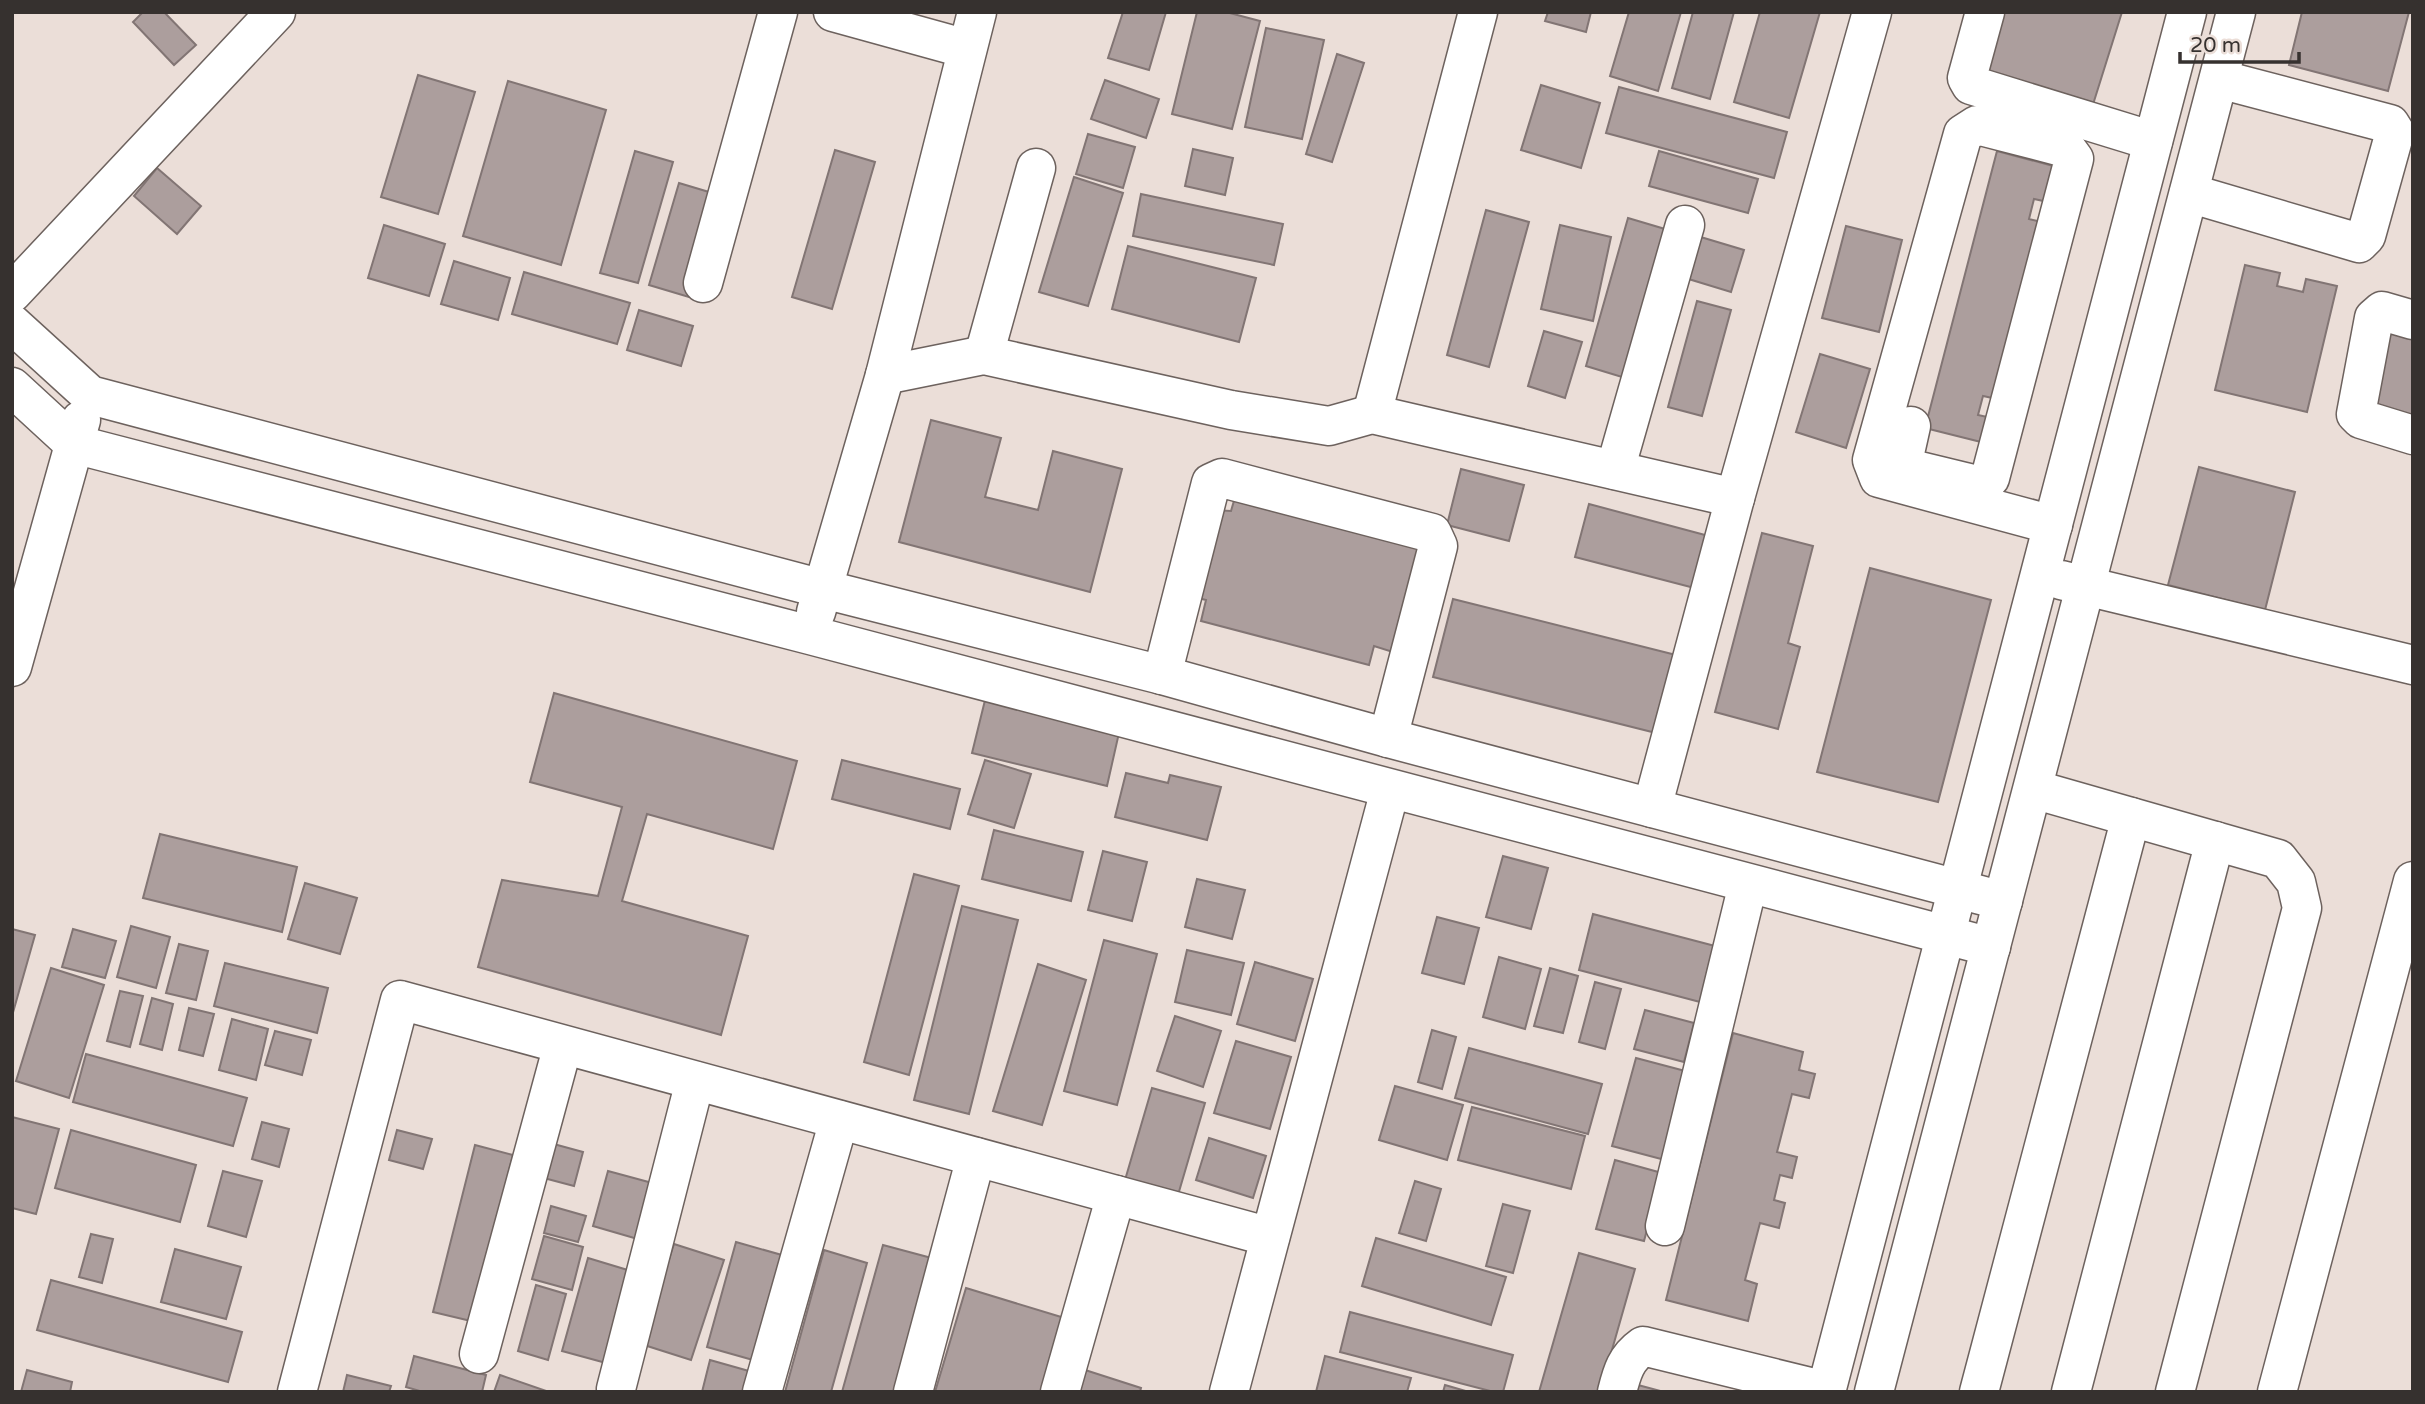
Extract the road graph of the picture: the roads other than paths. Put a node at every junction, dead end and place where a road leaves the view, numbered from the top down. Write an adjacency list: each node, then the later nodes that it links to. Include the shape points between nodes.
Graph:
1 (276, 12): 17 (street)
2 (778, 12): 16 (street)
3 (833, 12): 10 (street)
4 (977, 12): 10 (street)
5 (1478, 12): 24 (street)
6 (1872, 12): 29 (street)
7 (1985, 12): 12 (street, via 1967,78 1971,85)
8 (2187, 12): 12 (street)
9 (2236, 12): 11 (street)
10 (967, 49): 21 (street)
11 (2219, 79): 14 (street); 14 (street, via 2390,124 2395,132 2366,236 2359,243)
12 (2153, 141): 30 (street)
13 (1036, 169): 20 (street)
14 (2189, 193): 32 (street)
15 (1685, 225): 28 (street)
16 (703, 283)
17 (12, 293)
18 (2413, 320): 26 (street, via 2382,310 2374,317 2356,414)
19 (12, 324): 23 (street)
20 (984, 355): 21 (street); 24 (street, via 1231,410 1329,426)
21 (886, 375): 33 (street)
22 (12, 387): 27 (street)
23 (90, 395): 27 (street); 33 (street)
24 (1372, 414): 28 (street)
25 (1912, 426): 30 (street, via 1903,462 1911,469 1981,486 1990,478 2074,159 2066,148 1977,125 1963,134 1872,460 1879,478)
26 (2413, 435)
27 (74, 444): 34 (street); 35 (street)
28 (1615, 470): 29 (street)
29 (1735, 498): 42 (street)
30 (2053, 525): 31 (street)
31 (2039, 575): 32 (street); 47 (street)
32 (2085, 586): 36 (street); 40 (street)
33 (823, 589): 35 (street); 38 (street)
34 (20, 611): 37 (street)
35 (810, 635): 41 (street)
36 (2413, 665)
37 (12, 667)
38 (1162, 675): 39 (street); 39 (street, via 1211,483 1222,478 1432,533 1438,546)
39 (1388, 738): 42 (street)
40 (2033, 789): 43 (street); 48 (street)
41 (1390, 790): 46 (street); 57 (street)
42 (1653, 808): 47 (street)
43 (2131, 817): 44 (street); 68 (street)
44 (2215, 841): 69 (street); 70 (street, via 2278,859 2296,882 2302,908)
45 (2413, 881): 71 (street)
46 (1748, 884): 49 (street); 56 (street)
47 (1958, 889): 48 (street); 49 (street)
48 (2003, 901): 50 (street)
49 (1945, 935): 50 (street); 60 (street)
50 (1991, 947): 67 (street)
51 (563, 1045): 52 (street); 58 (street); 61 (street, via 400,1000)
52 (695, 1081): 53 (street); 59 (street)
53 (839, 1120): 54 (street); 62 (street)
54 (976, 1157): 55 (street); 63 (street)
55 (1116, 1195): 57 (street); 64 (street)
56 (1665, 1226)
57 (1270, 1237): 65 (street)
58 (480, 1354)
59 (616, 1389)
60 (1826, 1391): 66 (street, via 1643,1346 1622,1369)
61 (297, 1392)
62 (762, 1392)
63 (913, 1392)
64 (1060, 1392)
65 (1229, 1392)
66 (1617, 1392)
67 (1874, 1392)
68 (1979, 1392)
69 (2071, 1392)
70 (2175, 1392)
71 (2277, 1392)

